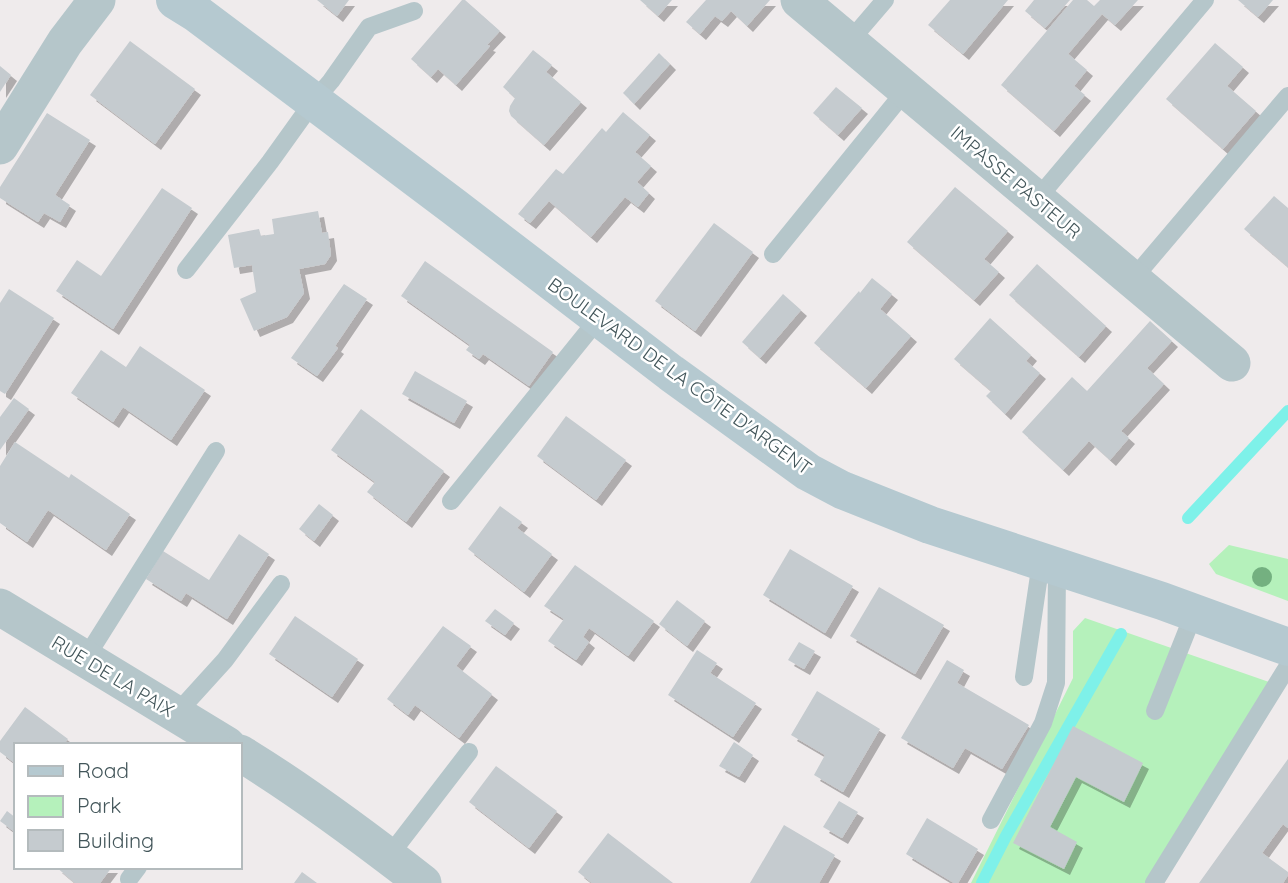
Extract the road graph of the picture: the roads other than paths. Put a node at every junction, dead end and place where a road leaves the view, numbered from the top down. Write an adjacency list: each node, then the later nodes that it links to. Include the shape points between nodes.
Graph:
1 (97, 0): 11 (street)
2 (175, 0): 10 (main road, BOULEVARD DE LA CÔTE D'ARGENT)
3 (799, 0): 7 (street, IMPASSE PASTEUR)
4 (885, 0): 7 (lane)
5 (1205, 0): 12 (lane)
6 (415, 11): 10 (lane, via 369,27)
7 (849, 42): 8 (street, IMPASSE PASTEUR)
8 (906, 90): 12 (street, IMPASSE PASTEUR); 13 (lane)
9 (1288, 96): 15 (lane)
10 (313, 102): 14 (lane); 16 (main road, BOULEVARD DE LA CÔTE D'ARGENT)
11 (3, 133)
12 (1037, 199): 15 (street, IMPASSE PASTEUR)
13 (773, 254)
14 (186, 270)
15 (1132, 280): 17 (street, IMPASSE PASTEUR)
16 (599, 318): 19 (lane); 20 (main road, BOULEVARD DE LA CÔTE D'ARGENT, via 808,472 884,508)
17 (1232, 363)
18 (216, 451): 25 (lane)
19 (452, 502)
20 (1049, 564): 23 (main road, BOULEVARD DE LA CÔTE D'ARGENT); 27 (lane); 33 (lane, via 1056,683 1043,723)
21 (281, 584): 29 (lane, via 225,660)
22 (0, 607): 25 (street, RUE DE LA PAIX)
23 (1194, 613): 24 (main road, BOULEVARD DE LA CÔTE D'ARGENT); 28 (lane)
24 (1288, 647)
25 (85, 659): 29 (street, RUE DE LA PAIX)
26 (1288, 666): 36 (lane)
27 (1024, 677)
28 (1155, 711)
29 (176, 714): 30 (street, RUE DE LA PAIX)
30 (223, 743)
31 (469, 752): 34 (lane)
32 (242, 754): 34 (street)
33 (990, 820)
34 (389, 856): 35 (street)
35 (423, 883)
36 (1154, 883)

